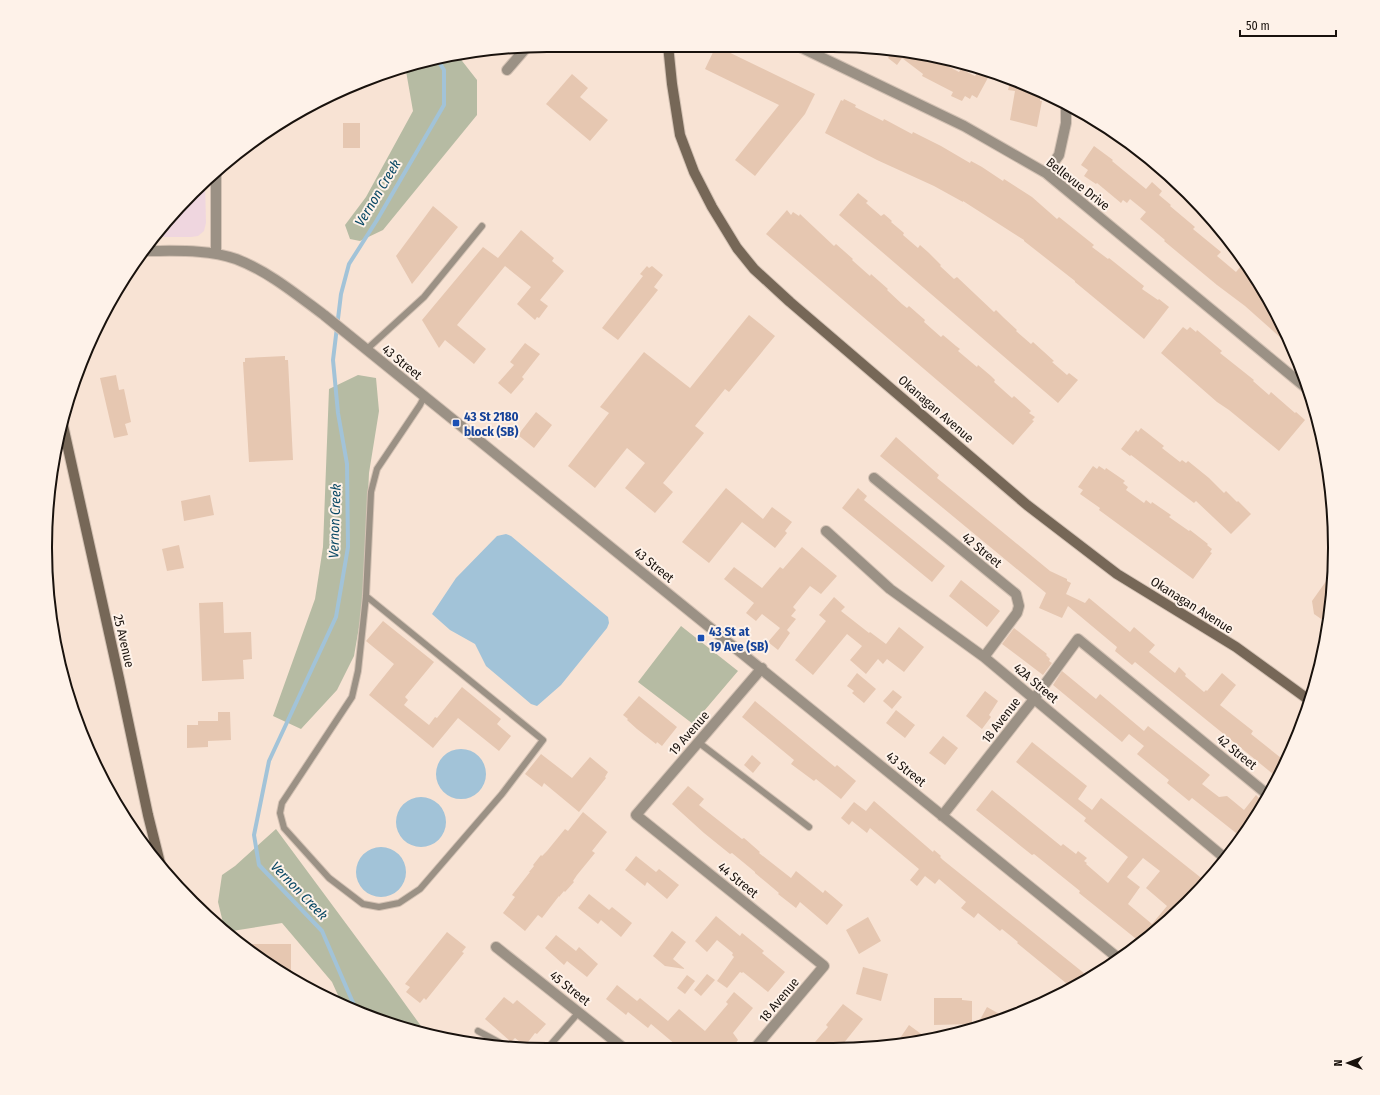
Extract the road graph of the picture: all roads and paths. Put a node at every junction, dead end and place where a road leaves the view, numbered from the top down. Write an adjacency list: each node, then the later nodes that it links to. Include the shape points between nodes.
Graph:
1 (669, 52): 21 (street, Okanagan Avenue, via 680,135 694,172 737,248 754,270 1033,509 1117,574 1236,648)
2 (810, 52): 6 (street, Bellevue Drive, via 964,126)
3 (522, 53): 4 (street)
4 (507, 70)
5 (1066, 110): 6 (street, via 1059,155)
6 (1046, 174): 12 (street, Bellevue Drive)
7 (216, 180): 10 (street)
8 (482, 226): 11 (lane, via 424,297)
9 (151, 251): 10 (street, 43 Street)
10 (216, 254): 11 (street, 43 Street, via 257,268 291,290)
11 (366, 350): 13 (street, 43 Street)
12 (1300, 383)
13 (424, 397): 17 (lane, via 377,469 371,492); 20 (street, 43 Street)
14 (65, 436): 28 (street, 25 Avenue)
15 (874, 478): 19 (street, 42 Street, via 1016,594 1018,613)
16 (826, 532): 19 (street, 42A Street, via 890,589)
17 (366, 596): 17 (lane, via 358,671 352,697 282,803 280,813 284,828 329,878 363,904 378,907 400,903 420,889 502,794 543,740)
18 (1078, 639): 22 (street, 18 Avenue); 24 (street, 42 Street)
19 (984, 657): 22 (street, 42A Street)
20 (762, 668): 23 (street, 19 Avenue); 26 (street, 43 Street)
21 (1305, 697)
22 (1034, 699): 26 (street, 18 Avenue); 29 (street, 42A Street)
23 (698, 742): 25 (street, 19 Avenue); 27 (lane)
24 (1264, 792)
25 (636, 815): 32 (street, 44 Street)
26 (942, 816): 31 (street, 43 Street)
27 (809, 827)
28 (158, 853)
29 (1221, 855)
30 (496, 947): 33 (street, 45 Street)
31 (1114, 955)
32 (824, 966): 38 (street, 18 Avenue)
33 (579, 1012): 36 (lane); 37 (street, 45 Street)
34 (478, 1031): 35 (lane)
35 (495, 1040)
36 (552, 1043)
37 (617, 1043)
38 (759, 1043)

